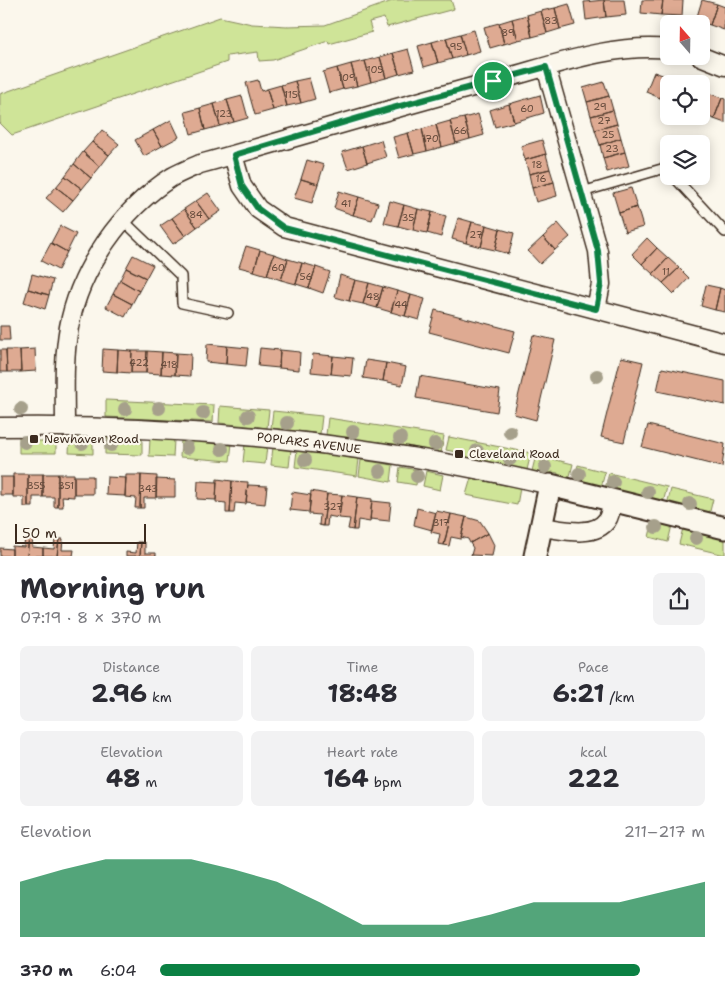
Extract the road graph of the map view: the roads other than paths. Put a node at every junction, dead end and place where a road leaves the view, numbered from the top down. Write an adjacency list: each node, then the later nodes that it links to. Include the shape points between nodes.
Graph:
1 (660, 48): 4 (street, via 645,47 592,54)
2 (710, 60): 3 (street)
3 (725, 66)
4 (546, 67): 5 (street); 8 (street)
5 (234, 155): 9 (street, via 200,164 173,177 147,196); 11 (street, via 242,186 258,209 284,228)
6 (660, 169): 8 (lane)
7 (681, 185): 10 (lane)
8 (582, 192): 11 (street, via 598,251 601,284)
9 (124, 220): 12 (lane, via 181,276 182,303); 14 (street, via 98,255 79,290 69,326)
10 (725, 232)
11 (596, 309): 13 (street)
12 (228, 312)
13 (725, 343)
14 (65, 426): 15 (street, POPLARS AVENUE); 16 (street, POPLARS AVENUE, via 266,436 434,461)
15 (0, 427)
16 (550, 485): 17 (street, POPLARS AVENUE); 18 (street)
17 (612, 500): 18 (street, via 607,519 597,527 576,531); 19 (street, POPLARS AVENUE)
18 (542, 527): 20 (street)
19 (725, 528)
20 (535, 556)

